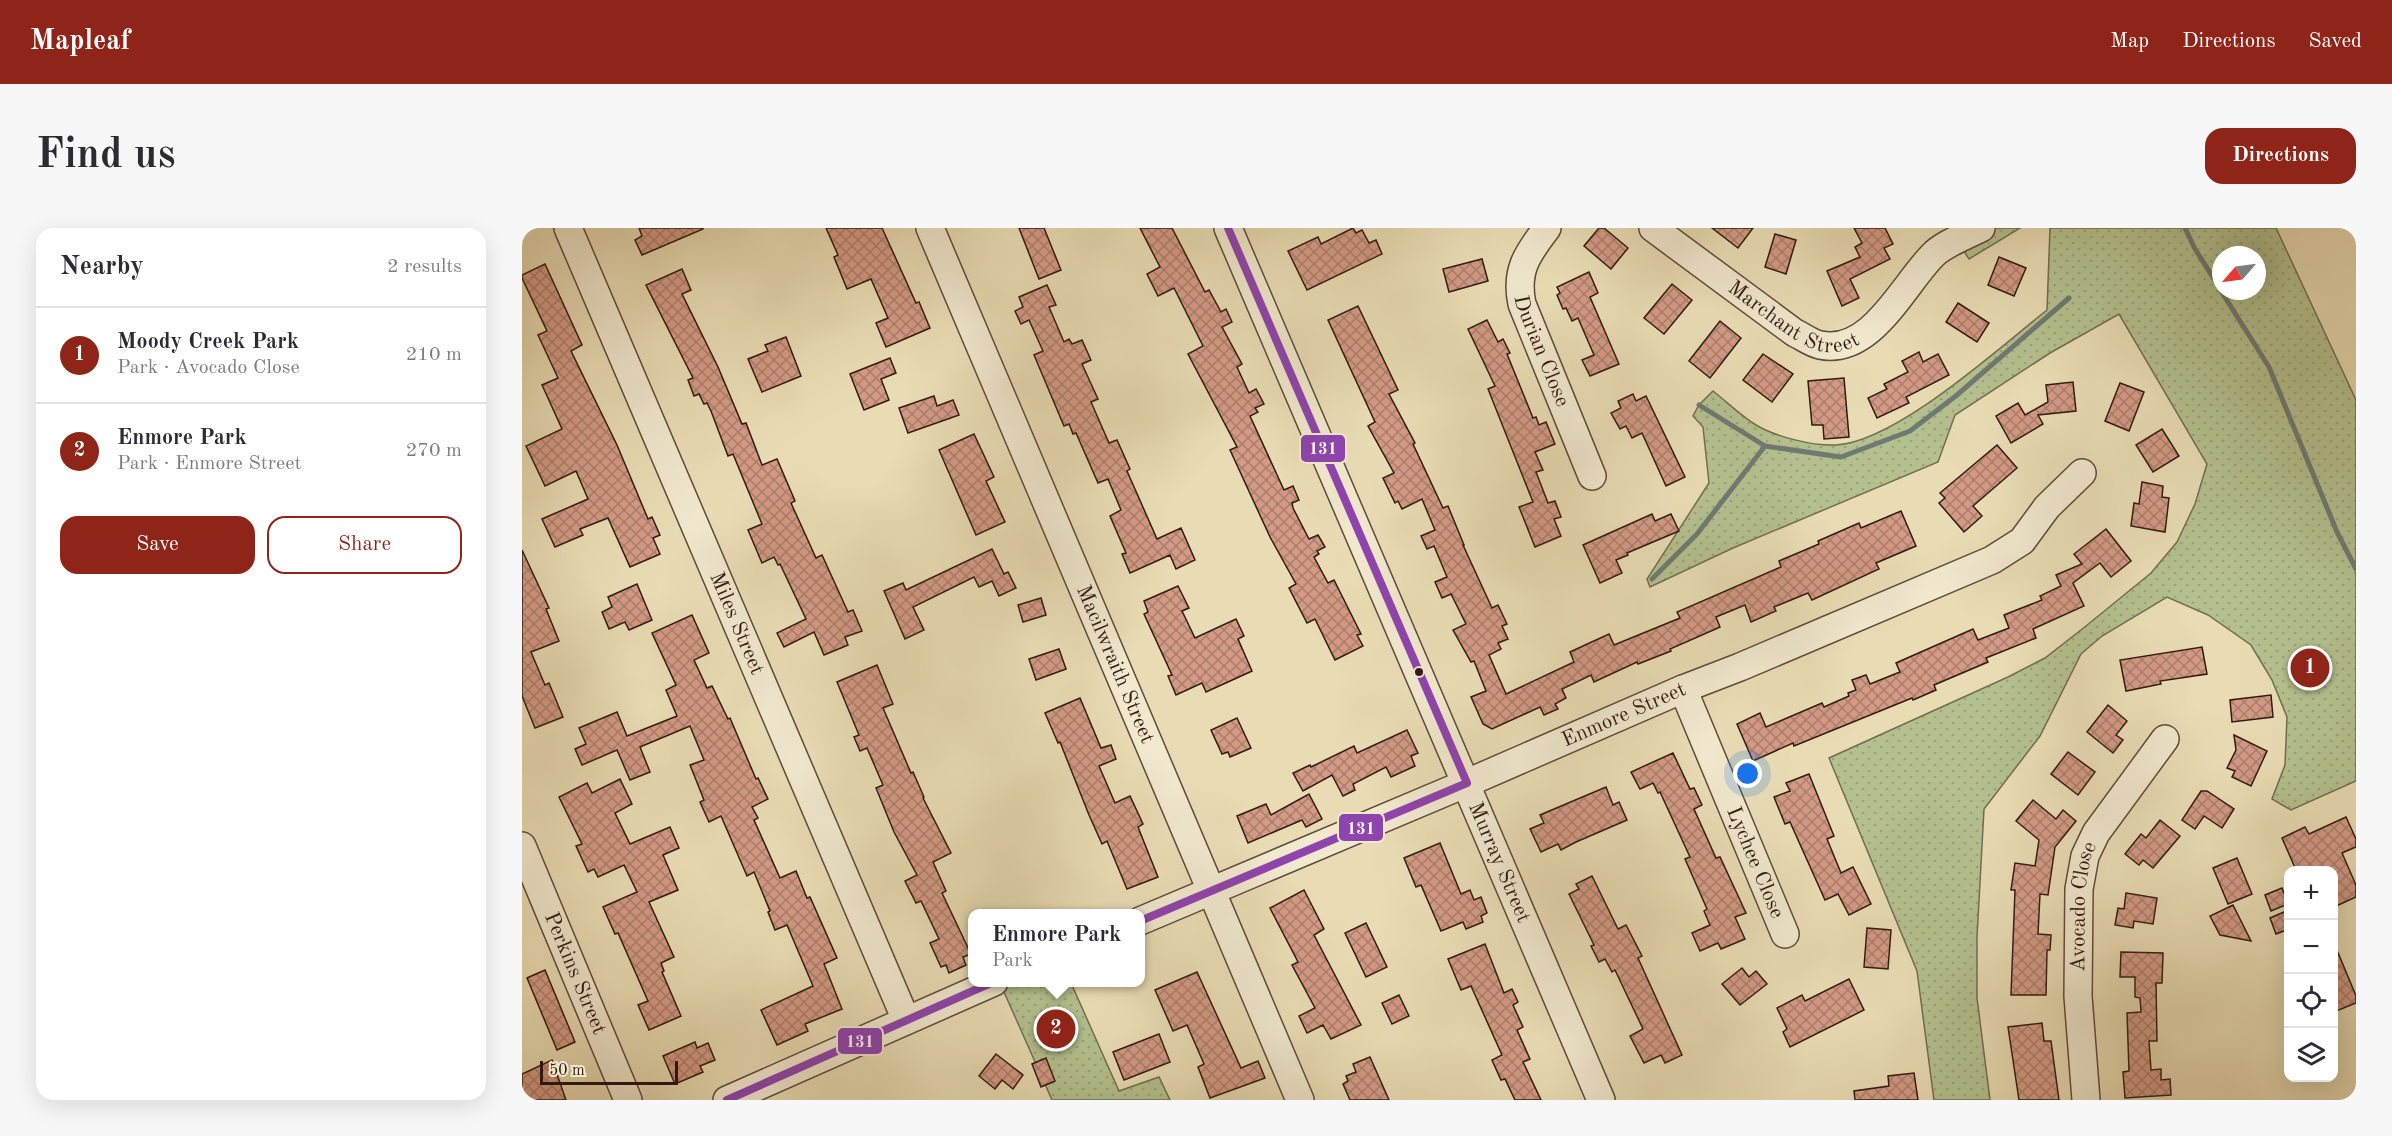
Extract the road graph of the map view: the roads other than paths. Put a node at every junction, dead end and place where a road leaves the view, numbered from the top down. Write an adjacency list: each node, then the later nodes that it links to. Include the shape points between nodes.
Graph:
1 (568, 228): 17 (street, Miles Street)
2 (930, 228): 13 (street, Macilwraith Street)
3 (1228, 228): 11 (street, Murray Street)
4 (1547, 228): 8 (street, Durian Close, via 1529,252 1521,272 1522,304)
5 (1653, 228): 6 (street, Marchant Street, via 1795,333 1819,345 1834,345 1869,331 1934,253)
6 (1980, 228)
7 (2082, 473): 9 (street, Enmore Street, via 2047,507 2022,541 1992,560)
8 (1592, 476)
9 (1683, 689): 11 (street, Enmore Street); 15 (street, Lychee Close)
10 (2165, 740): 22 (street, Avocado Close, via 2096,833 2085,856 2079,889 2078,996)
11 (1467, 783): 13 (street, Enmore Street); 21 (street, Murray Street)
12 (522, 846): 18 (street, Perkins Street)
13 (1211, 890): 14 (street, Enmore Street); 20 (street, Macilwraith Street)
14 (1145, 919)
15 (1785, 934)
16 (982, 987): 17 (street)
17 (906, 1020): 19 (street)
18 (628, 1100)
19 (727, 1100)
20 (1300, 1100)
21 (1602, 1100)
22 (2086, 1100)

